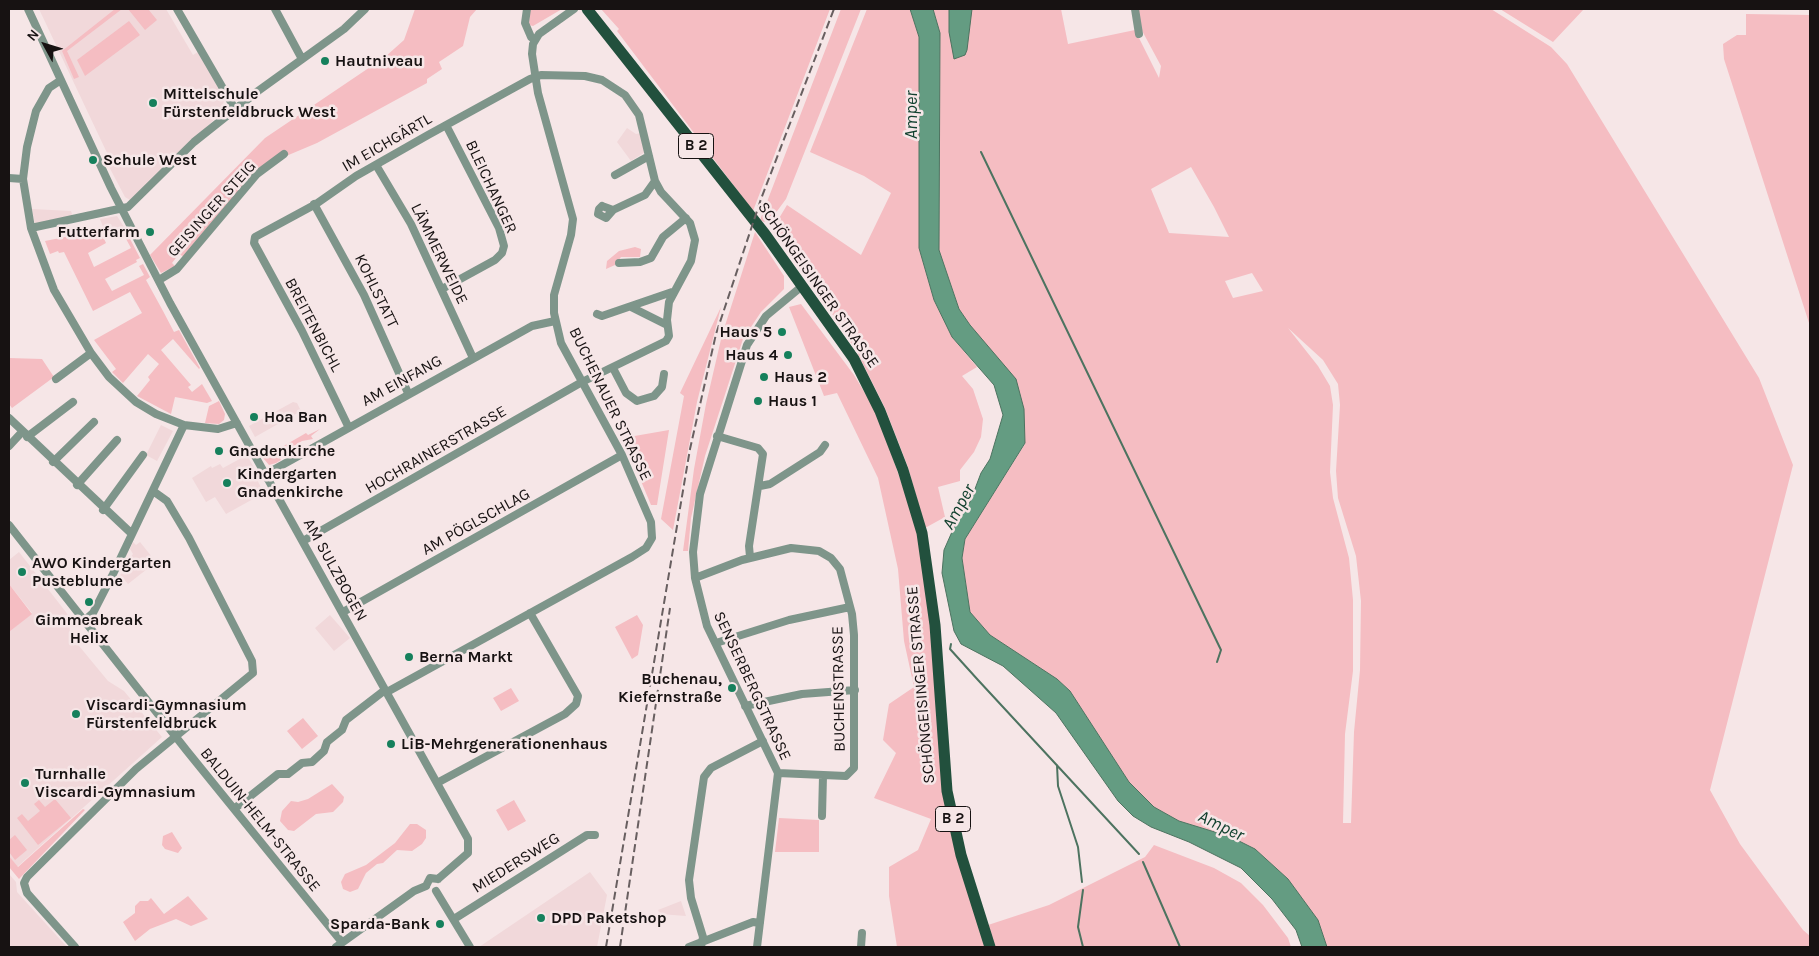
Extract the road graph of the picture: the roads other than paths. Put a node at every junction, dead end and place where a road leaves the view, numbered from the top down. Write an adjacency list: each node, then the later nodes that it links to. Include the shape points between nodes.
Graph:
1 (28, 9): 13 (street, AM SULZBOGEN)
2 (178, 9): 14 (street)
3 (275, 9): 11 (street)
4 (364, 9): 11 (street, via 344,29)
5 (527, 9): 10 (street, BUCHENAUER STRASSE, via 525,23 530,38)
6 (574, 9): 10 (street, via 543,30)
7 (587, 9): 33 (main road, SCHÖNGEISINGER STRASSE / B 2, via 765,234)
8 (1136, 9): 9 (street)
9 (1139, 34)
10 (535, 40): 12 (street, BUCHENAUER STRASSE, via 532,54)
11 (302, 59): 14 (street)
12 (535, 77): 15 (street, IM EICHGÄRTL); 17 (street, via 588,76 620,91 639,116); 38 (street, BUCHENAUER STRASSE, via 573,219 554,295)
13 (61, 80): 21 (street, via 49,88 36,110); 26 (street, AM SULZBOGEN)
14 (235, 109): 26 (street)
15 (446, 125): 18 (street, IM EICHGÄRTL); 34 (street, BLEICHANGER, via 499,227 504,246 495,260)
16 (284, 154): 32 (street, GEISINGER STEIG, via 257,174 177,269)
17 (649, 156): 19 (street); 22 (street)
18 (376, 165): 25 (street, IM EICHGÄRTL); 34 (street, LÄMMERWEIDE, via 411,224)
19 (615, 175)
20 (9, 178): 21 (street)
21 (23, 180): 29 (street)
22 (655, 181): 23 (street); 24 (street)
23 (645, 194): 24 (street); 27 (street)
24 (664, 196): 28 (street)
25 (314, 204): 30 (street, IM EICHGÄRTL); 46 (street, KOHLSTATT, via 364,295)
26 (122, 209): 29 (street); 32 (street, AM SULZBOGEN)
27 (613, 210)
28 (686, 218): 31 (street, via 663,236 651,258); 35 (street, via 693,230 694,250 687,271)
29 (31, 228): 40 (street, via 54,290)
30 (255, 237): 52 (street, BREITENBICHL, via 257,248)
31 (619, 264)
32 (159, 280): 50 (street, AM SULZBOGEN)
33 (801, 287): 54 (street, SENSERBERGSTRASSE, via 766,316 752,336); 100 (main road, SCHÖNGEISINGER STRASSE / B 2, via 854,359 880,411 903,470 922,533 936,625 947,791 961,856)
34 (442, 289): 41 (street, LÄMMERWEIDE)
35 (672, 292): 36 (street); 39 (street, HOCHRAINERSTRASSE)
36 (631, 307): 37 (street, via 602,316); 39 (street)
37 (598, 314)
38 (555, 321): 41 (street, AM EINFANG, via 536,324); 45 (street, BUCHENAUER STRASSE, via 561,343)
39 (667, 325): 42 (street, HOCHRAINERSTRASSE, via 669,336 664,343)
40 (91, 354): 44 (street); 51 (street, via 109,377 136,402)
41 (474, 358): 46 (street, AM EINFANG)
42 (613, 368): 43 (street, via 626,393 637,401 654,396 662,387); 45 (street, HOCHRAINERSTRASSE)
43 (664, 374)
44 (56, 378)
45 (582, 382): 59 (street, BUCHENAUER STRASSE); 68 (street, HOCHRAINERSTRASSE)
46 (408, 393): 52 (street, AM EINFANG)
47 (73, 402): 53 (street)
48 (9, 418): 53 (street)
49 (94, 422): 60 (street)
50 (237, 423): 51 (street, via 218,429); 61 (street, AM SULZBOGEN)
51 (184, 425): 64 (street)
52 (348, 426): 61 (street, AM EINFANG)
53 (25, 434): 57 (street); 60 (street)
54 (717, 436): 63 (street, via 762,450); 70 (street, SENSERBERGSTRASSE, via 698,507 693,552)
55 (117, 440): 62 (street)
56 (824, 444): 63 (street, via 820,452 770,484)
57 (9, 446)
58 (143, 455): 65 (street)
59 (622, 455): 72 (street, AM PÖGLSCHLAG); 73 (street, BUCHENAUER STRASSE, via 651,522 653,534 650,543 642,552)
60 (53, 462): 62 (street)
61 (266, 474): 68 (street, AM SULZBOGEN)
62 (77, 485): 65 (street)
63 (760, 486): 69 (street, via 749,546)
64 (153, 491): 67 (street); 79 (street, via 167,502 178,520 254,668 251,676)
65 (103, 510): 67 (street)
66 (9, 526): 74 (street, BALDUIN-HELM-STRASSE)
67 (132, 534): 74 (street, via 93,613)
68 (303, 541): 72 (street, AM SULZBOGEN)
69 (750, 558): 70 (street, BUCHENSTRASSE); 71 (street, BUCHENSTRASSE, via 791,548 823,552 840,569)
70 (695, 578): 75 (street, SENSERBERGSTRASSE, via 703,615)
71 (850, 606): 75 (street, via 789,620); 76 (street, BUCHENSTRASSE, via 854,635)
72 (343, 612): 77 (street, AM SULZBOGEN)
73 (530, 613): 77 (street, BUCHENAUER STRASSE); 83 (street, via 578,696 576,704 559,717)
74 (84, 621): 79 (street, BALDUIN-HELM-STRASSE)
75 (716, 644): 78 (street, SENSERBERGSTRASSE)
76 (854, 690): 78 (street, via 802,694); 82 (street, BUCHENSTRASSE, via 854,768 846,776)
77 (386, 691): 83 (street, AM SULZBOGEN); 84 (street, BUCHENAUER STRASSE, via 346,720 342,730 327,742 324,751 312,762 302,763 288,774 278,774)
78 (745, 706): 80 (street, SENSERBERGSTRASSE)
79 (174, 735): 84 (street, BALDUIN-HELM-STRASSE); 95 (street, via 105,798 24,883 27,893)
80 (763, 741): 81 (street, SENSERBERGSTRASSE); 94 (street, via 711,768 704,777 689,880)
81 (778, 773): 82 (street, BUCHENSTRASSE); 91 (street, SENSERBERGSTRASSE)
82 (823, 776): 85 (street)
83 (437, 783): 87 (street, AM SULZBOGEN, via 468,838 468,853)
84 (234, 809): 93 (street, BALDUIN-HELM-STRASSE)
85 (822, 816)
86 (595, 834): 90 (street, MIEDERSWEG, via 587,835)
87 (438, 879): 88 (street, via 430,878); 89 (street, via 440,885)
88 (426, 886): 89 (street); 93 (street)
89 (436, 891): 90 (street)
90 (454, 919): 96 (street)
91 (760, 923): 94 (street, via 753,922); 98 (street, SENSERBERGSTRASSE)
92 (862, 933): 99 (street)
93 (338, 944)
94 (702, 944): 97 (street)
95 (75, 947)
96 (470, 947)
97 (688, 947)
98 (757, 947)
99 (861, 947)
100 (990, 947)

